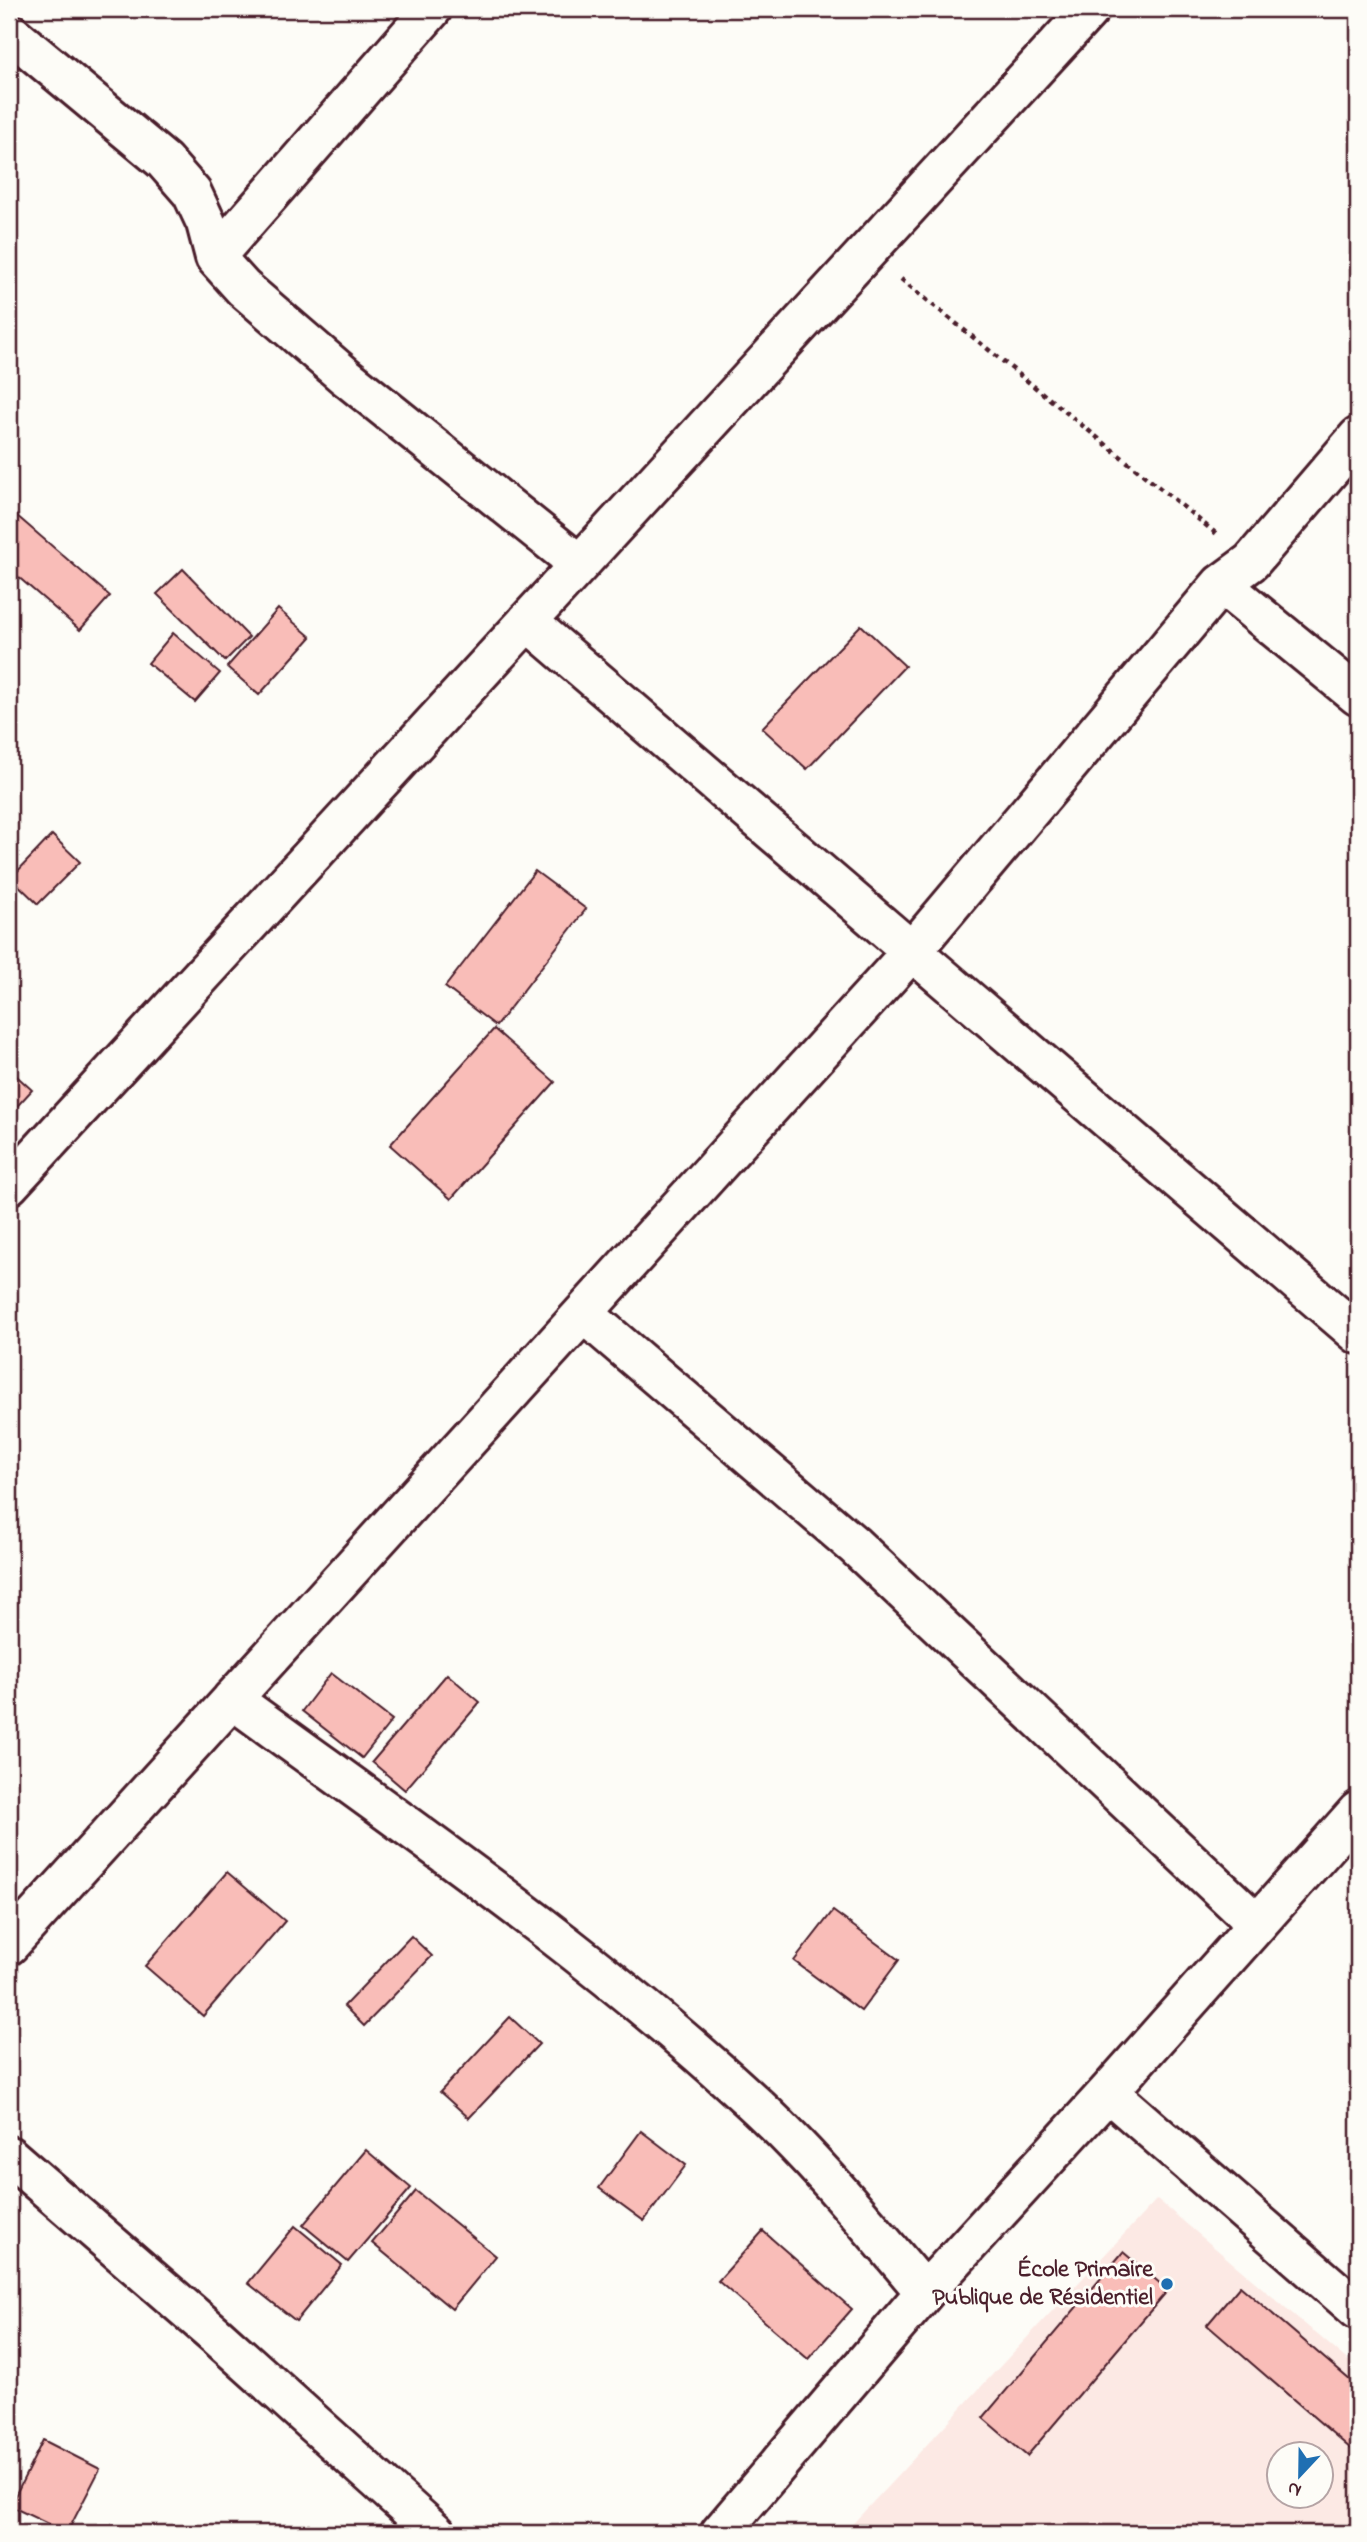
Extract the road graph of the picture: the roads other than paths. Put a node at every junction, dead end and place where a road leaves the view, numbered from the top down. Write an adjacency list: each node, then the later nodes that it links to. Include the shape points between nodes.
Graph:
1 (432, 9): 4 (street)
2 (1090, 9): 6 (street)
3 (9, 32): 4 (street, via 164,161 192,193)
4 (215, 257): 6 (street, via 243,288 345,376)
5 (1358, 437): 7 (street, via 1251,562)
6 (579, 564): 8 (street)
7 (1220, 584): 9 (street); 10 (street)
8 (527, 621): 10 (street); 11 (street)
9 (1358, 696)
10 (912, 951): 12 (street); 13 (street)
11 (9, 1185)
12 (583, 1313): 14 (street); 16 (street, via 854,1545)
13 (1358, 1334)
14 (232, 1699): 17 (street); 20 (street, via 515,1905 748,2097 844,2196)
15 (1358, 1811): 16 (street)
16 (1257, 1924): 18 (street)
17 (9, 1944)
18 (1108, 2092): 20 (street); 21 (street)
19 (9, 2156): 22 (street)
20 (925, 2292): 23 (street)
21 (1358, 2310)
22 (436, 2533)
23 (720, 2533)

